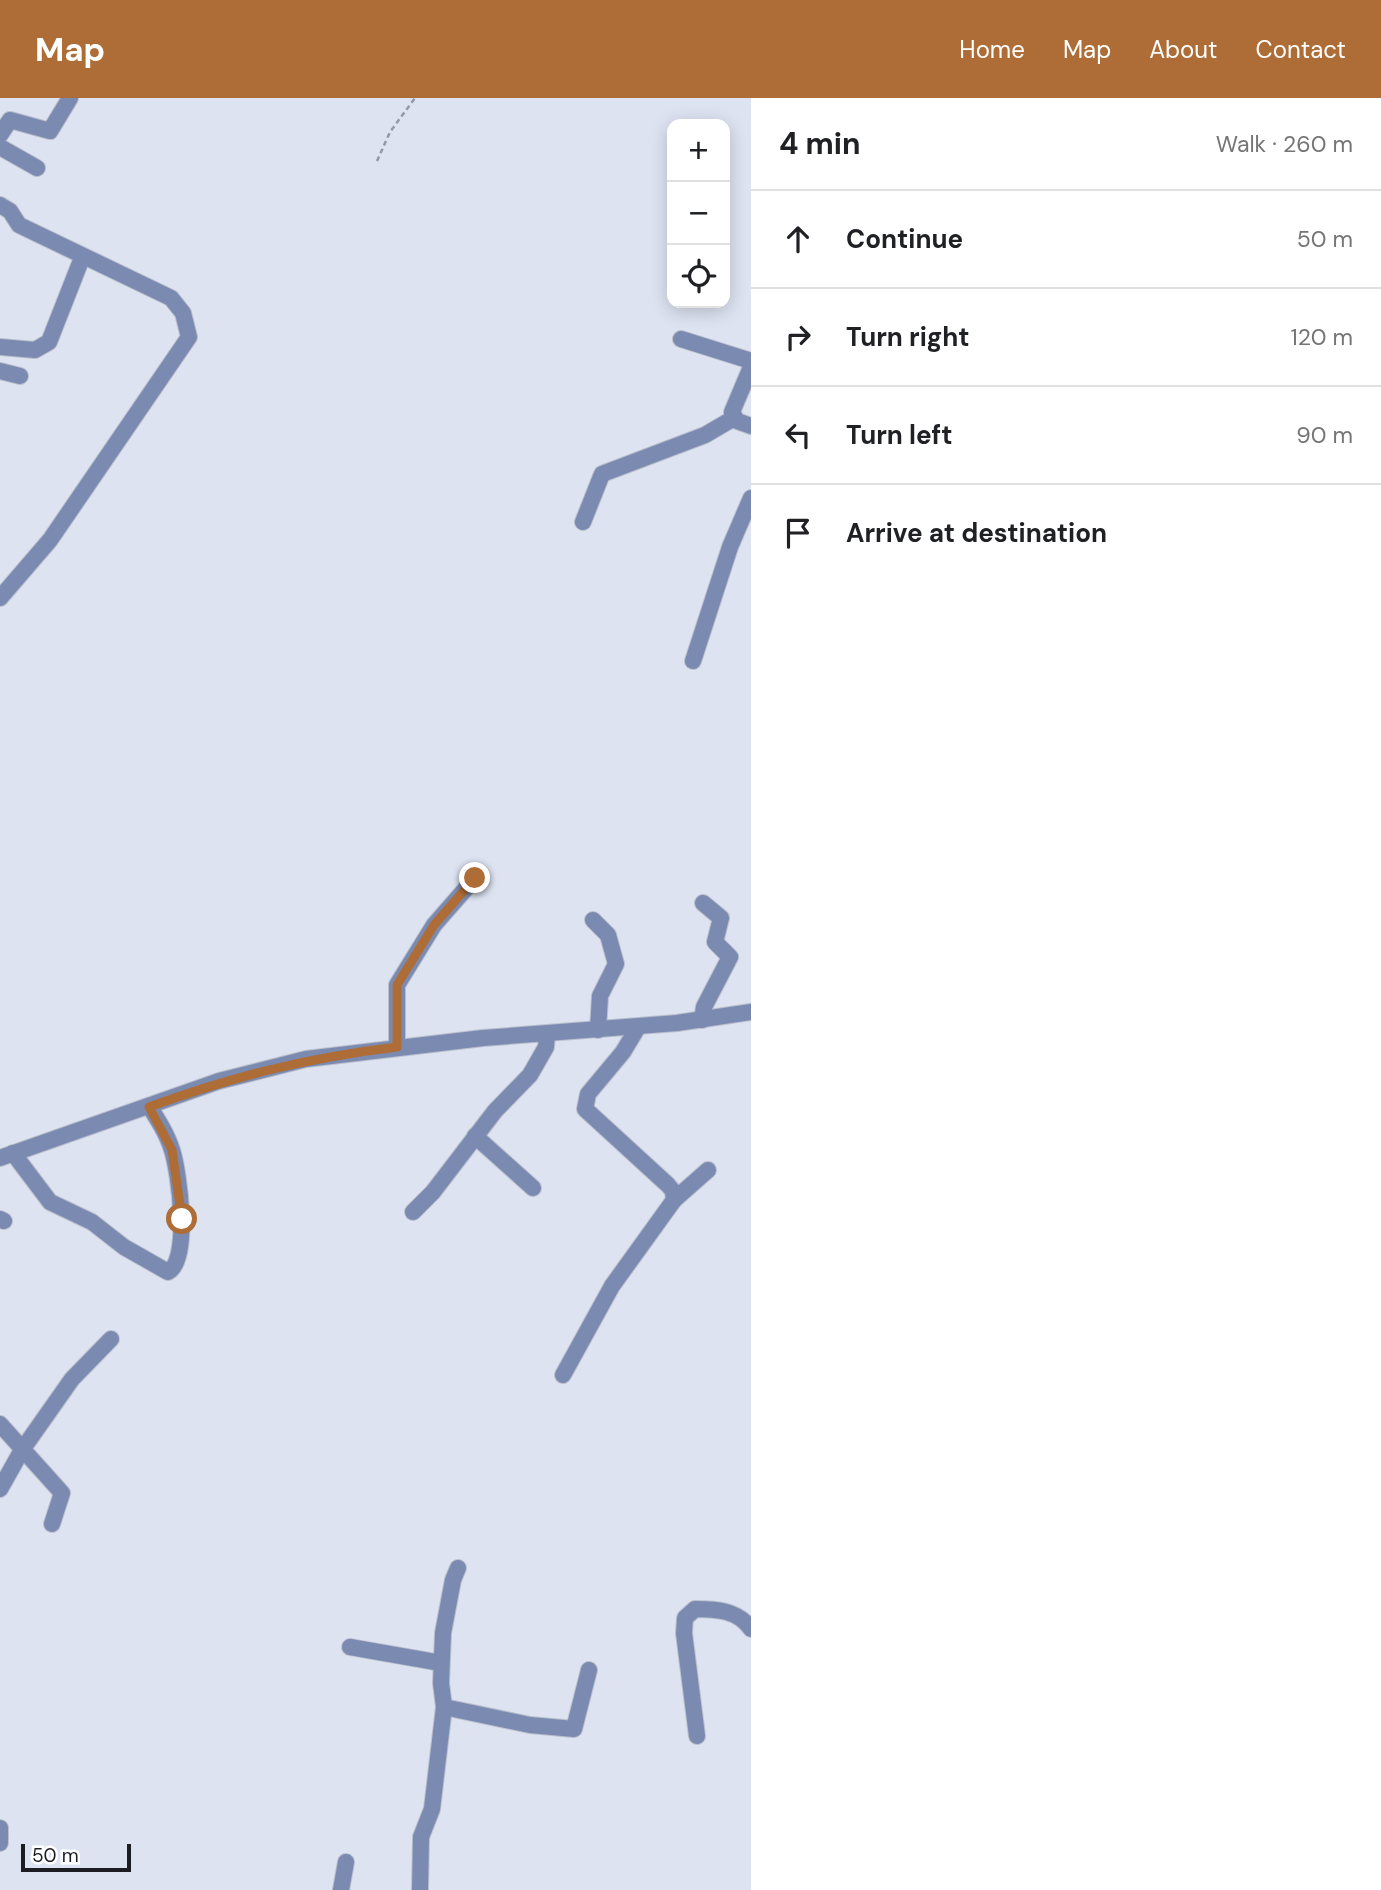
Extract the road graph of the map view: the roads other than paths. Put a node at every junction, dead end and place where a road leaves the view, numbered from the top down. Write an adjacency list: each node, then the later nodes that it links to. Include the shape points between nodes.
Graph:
1 (70, 98): 2 (street, via 50,131 10,120)
2 (0, 135)
3 (0, 147): 4 (street)
4 (37, 168)
5 (0, 205): 17 (street, via 19,225 171,298 183,313 189,337 50,540)
6 (80, 263): 8 (street, via 49,342 35,350)
7 (681, 339): 9 (street)
8 (0, 347)
9 (751, 361)
10 (751, 367): 13 (street, via 734,403)
11 (0, 371): 12 (street)
12 (20, 376)
13 (734, 418): 14 (street); 16 (street, via 705,435 602,474)
14 (751, 426)
15 (751, 498): 18 (street)
16 (583, 522)
17 (0, 598)
18 (693, 661)
19 (475, 878): 27 (street, via 434,925 397,985)
20 (704, 903): 23 (street, via 721,918 715,942 730,957)
21 (593, 920): 25 (street, via 608,935 617,964 600,996)
22 (751, 1012): 23 (street)
23 (702, 1020): 24 (street)
24 (638, 1027): 25 (street); 33 (street, via 588,1094 584,1109 668,1185)
25 (598, 1030): 26 (street)
26 (547, 1034): 27 (street); 29 (street, via 530,1075)
27 (397, 1047): 28 (street, via 259,1070)
28 (149, 1107): 30 (street); 30 (street, via 172,1150 181,1206 177,1262 168,1272 92,1222 50,1202)
29 (475, 1136): 32 (street); 34 (street)
30 (7, 1156)
31 (708, 1170): 33 (street)
32 (533, 1188)
33 (674, 1200): 36 (street, via 611,1286)
34 (413, 1212)
35 (111, 1339): 38 (street, via 72,1379)
36 (564, 1375)
37 (0, 1424): 38 (street)
38 (22, 1450): 39 (street); 40 (street, via 62,1493)
39 (0, 1489)
40 (52, 1524)
41 (458, 1568): 44 (street, via 448,1601)
42 (751, 1629): 47 (street, via 727,1611 695,1609 685,1618)
43 (350, 1647): 44 (street)
44 (441, 1663): 46 (street)
45 (589, 1670): 46 (street, via 574,1730)
46 (444, 1707): 52 (street, via 432,1809 421,1837)
47 (697, 1737)
48 (0, 1828): 49 (street)
49 (0, 1843)
50 (346, 1862): 51 (street)
51 (341, 1890)
52 (419, 1890)

